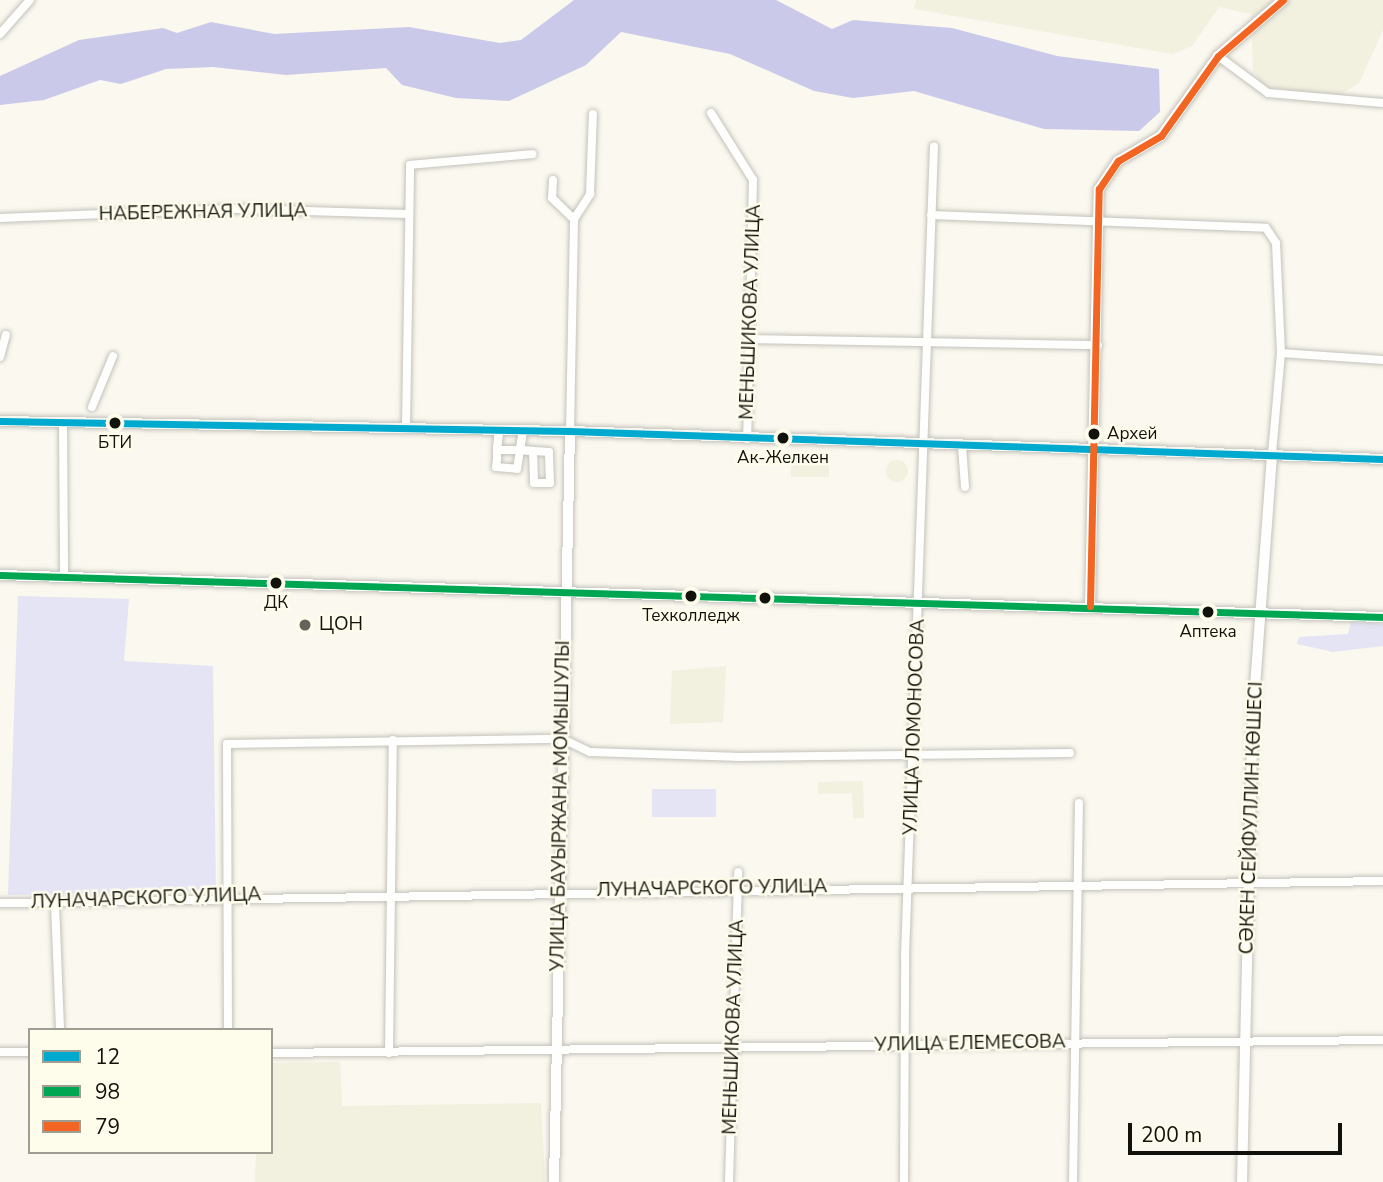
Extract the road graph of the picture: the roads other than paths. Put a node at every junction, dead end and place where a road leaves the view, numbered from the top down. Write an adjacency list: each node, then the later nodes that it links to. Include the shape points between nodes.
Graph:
1 (30, 0): 3 (street)
2 (1283, 0): 4 (street)
3 (0, 34)
4 (1218, 55): 5 (street, via 1268,93); 15 (street, via 1161,136 1108,169)
5 (1383, 103)
6 (711, 113): 17 (street, МЕНЬШИКОВА УЛИЦА, via 753,180)
7 (593, 114): 14 (street, via 590,194)
8 (934, 147): 12 (street, УЛИЦА ЛОМОНОСОВА)
9 (533, 154): 11 (street, via 414,160)
10 (553, 180): 14 (street, via 552,198)
11 (406, 214): 13 (street, НАБЕРЕЖНАЯ УЛИЦА, via 239,209); 27 (street)
12 (931, 215): 15 (street); 18 (street, УЛИЦА ЛОМОНОСОВА)
13 (0, 218)
14 (574, 219): 30 (street)
15 (1097, 219): 19 (street); 20 (street, via 1255,224 1273,235)
16 (6, 335): 22 (street)
17 (750, 339): 18 (street); 31 (street, МЕНЬШИКОВА УЛИЦА)
18 (926, 340): 19 (street); 32 (street, УЛИЦА ЛОМОНОСОВА)
19 (1098, 345): 36 (street)
20 (1281, 353): 23 (street); 38 (street)
21 (113, 356): 24 (street)
22 (0, 357)
23 (1383, 359)
24 (92, 408)
25 (0, 421): 26 (main road)
26 (63, 422): 27 (main road); 42 (street)
27 (406, 428): 28 (main road)
28 (499, 430): 29 (main road); 34 (street)
29 (523, 430): 30 (main road); 35 (street)
30 (570, 431): 31 (main road); 43 (street, УЛИЦА БАУЫРЖАНА МОМЫШУЛЫ)
31 (747, 439): 32 (main road)
32 (925, 445): 33 (main road); 44 (street, УЛИЦА ЛОМОНОСОВА)
33 (962, 446): 36 (main road); 40 (street)
34 (497, 450): 35 (street); 35 (street, via 496,467 517,469)
35 (520, 450): 37 (street)
36 (1098, 450): 38 (main road); 45 (street)
37 (533, 451)
38 (1272, 454): 39 (main road); 46 (street, СӘКЕН СЕЙФУЛЛИН КӨШЕСІ)
39 (1383, 459)
40 (965, 487)
41 (0, 575): 42 (street)
42 (64, 577): 43 (street)
43 (566, 591): 44 (street); 48 (street, УЛИЦА БАУЫРЖАНА МОМЫШУЛЫ)
44 (919, 601): 45 (street); 51 (street, УЛИЦА ЛОМОНОСОВА)
45 (1090, 606): 46 (street)
46 (1262, 613): 47 (street); 55 (street, СӘКЕН СЕЙФУЛЛИН КӨШЕСІ)
47 (1383, 617)
48 (563, 739): 49 (street); 51 (street, via 590,752); 59 (street, УЛИЦА БАУЫРЖАНА МОМЫШУЛЫ)
49 (393, 740): 60 (street); 61 (street, via 227,744)
50 (1070, 753): 51 (street)
51 (916, 754): 57 (street, УЛИЦА ЛОМОНОСОВА)
52 (1079, 803): 56 (street)
53 (738, 872): 58 (street, МЕНЬШИКОВА УЛИЦА)
54 (1383, 881): 55 (street, ЛУНАЧАРСКОГО УЛИЦА)
55 (1251, 883): 56 (street, ЛУНАЧАРСКОГО УЛИЦА); 67 (street, СӘКЕН СЕЙФУЛЛИН КӨШЕСІ)
56 (1079, 885): 57 (street, ЛУНАЧАРСКОГО УЛИЦА); 68 (street)
57 (909, 886): 58 (street, ЛУНАЧАРСКОГО УЛИЦА); 71 (street, УЛИЦА ЛОМОНОСОВА)
58 (737, 889): 59 (street, ЛУНАЧАРСКОГО УЛИЦА); 69 (street, МЕНЬШИКОВА УЛИЦА)
59 (559, 892): 60 (street, ЛУНАЧАРСКОГО УЛИЦА); 70 (street, УЛИЦА БАУЫРЖАНА МОМЫШУЛЫ)
60 (391, 894): 61 (street, ЛУНАЧАРСКОГО УЛИЦА); 75 (street)
61 (225, 896): 63 (street, ЛУНАЧАРСКОГО УЛИЦА); 65 (street)
62 (0, 903): 63 (street, ЛУНАЧАРСКОГО УЛИЦА)
63 (55, 904): 64 (street)
64 (60, 1028)
65 (228, 1028)
66 (1383, 1040): 67 (street, УЛИЦА ЕЛЕМЕСОВА)
67 (1245, 1041): 68 (street, УЛИЦА ЕЛЕМЕСОВА); 80 (street, СӘКЕН СЕЙФУЛЛИН КӨШЕСІ)
68 (1074, 1043): 71 (street, УЛИЦА ЕЛЕМЕСОВА); 79 (street)
69 (733, 1045): 70 (street, УЛИЦА ЕЛЕМЕСОВА); 71 (street, УЛИЦА ЕЛЕМЕСОВА); 77 (street, МЕНЬШИКОВА УЛИЦА)
70 (557, 1046): 75 (street, УЛИЦА ЕЛЕМЕСОВА); 76 (street, УЛИЦА БАУЫРЖАНА МОМЫШУЛЫ)
71 (907, 1046): 78 (street, УЛИЦА ЛОМОНОСОВА)
72 (0, 1052): 73 (street)
73 (28, 1052)
74 (273, 1053): 75 (street, УЛИЦА ЕЛЕМЕСОВА)
75 (389, 1053)
76 (554, 1182)
77 (729, 1182)
78 (904, 1182)
79 (1073, 1182)
80 (1242, 1182)

